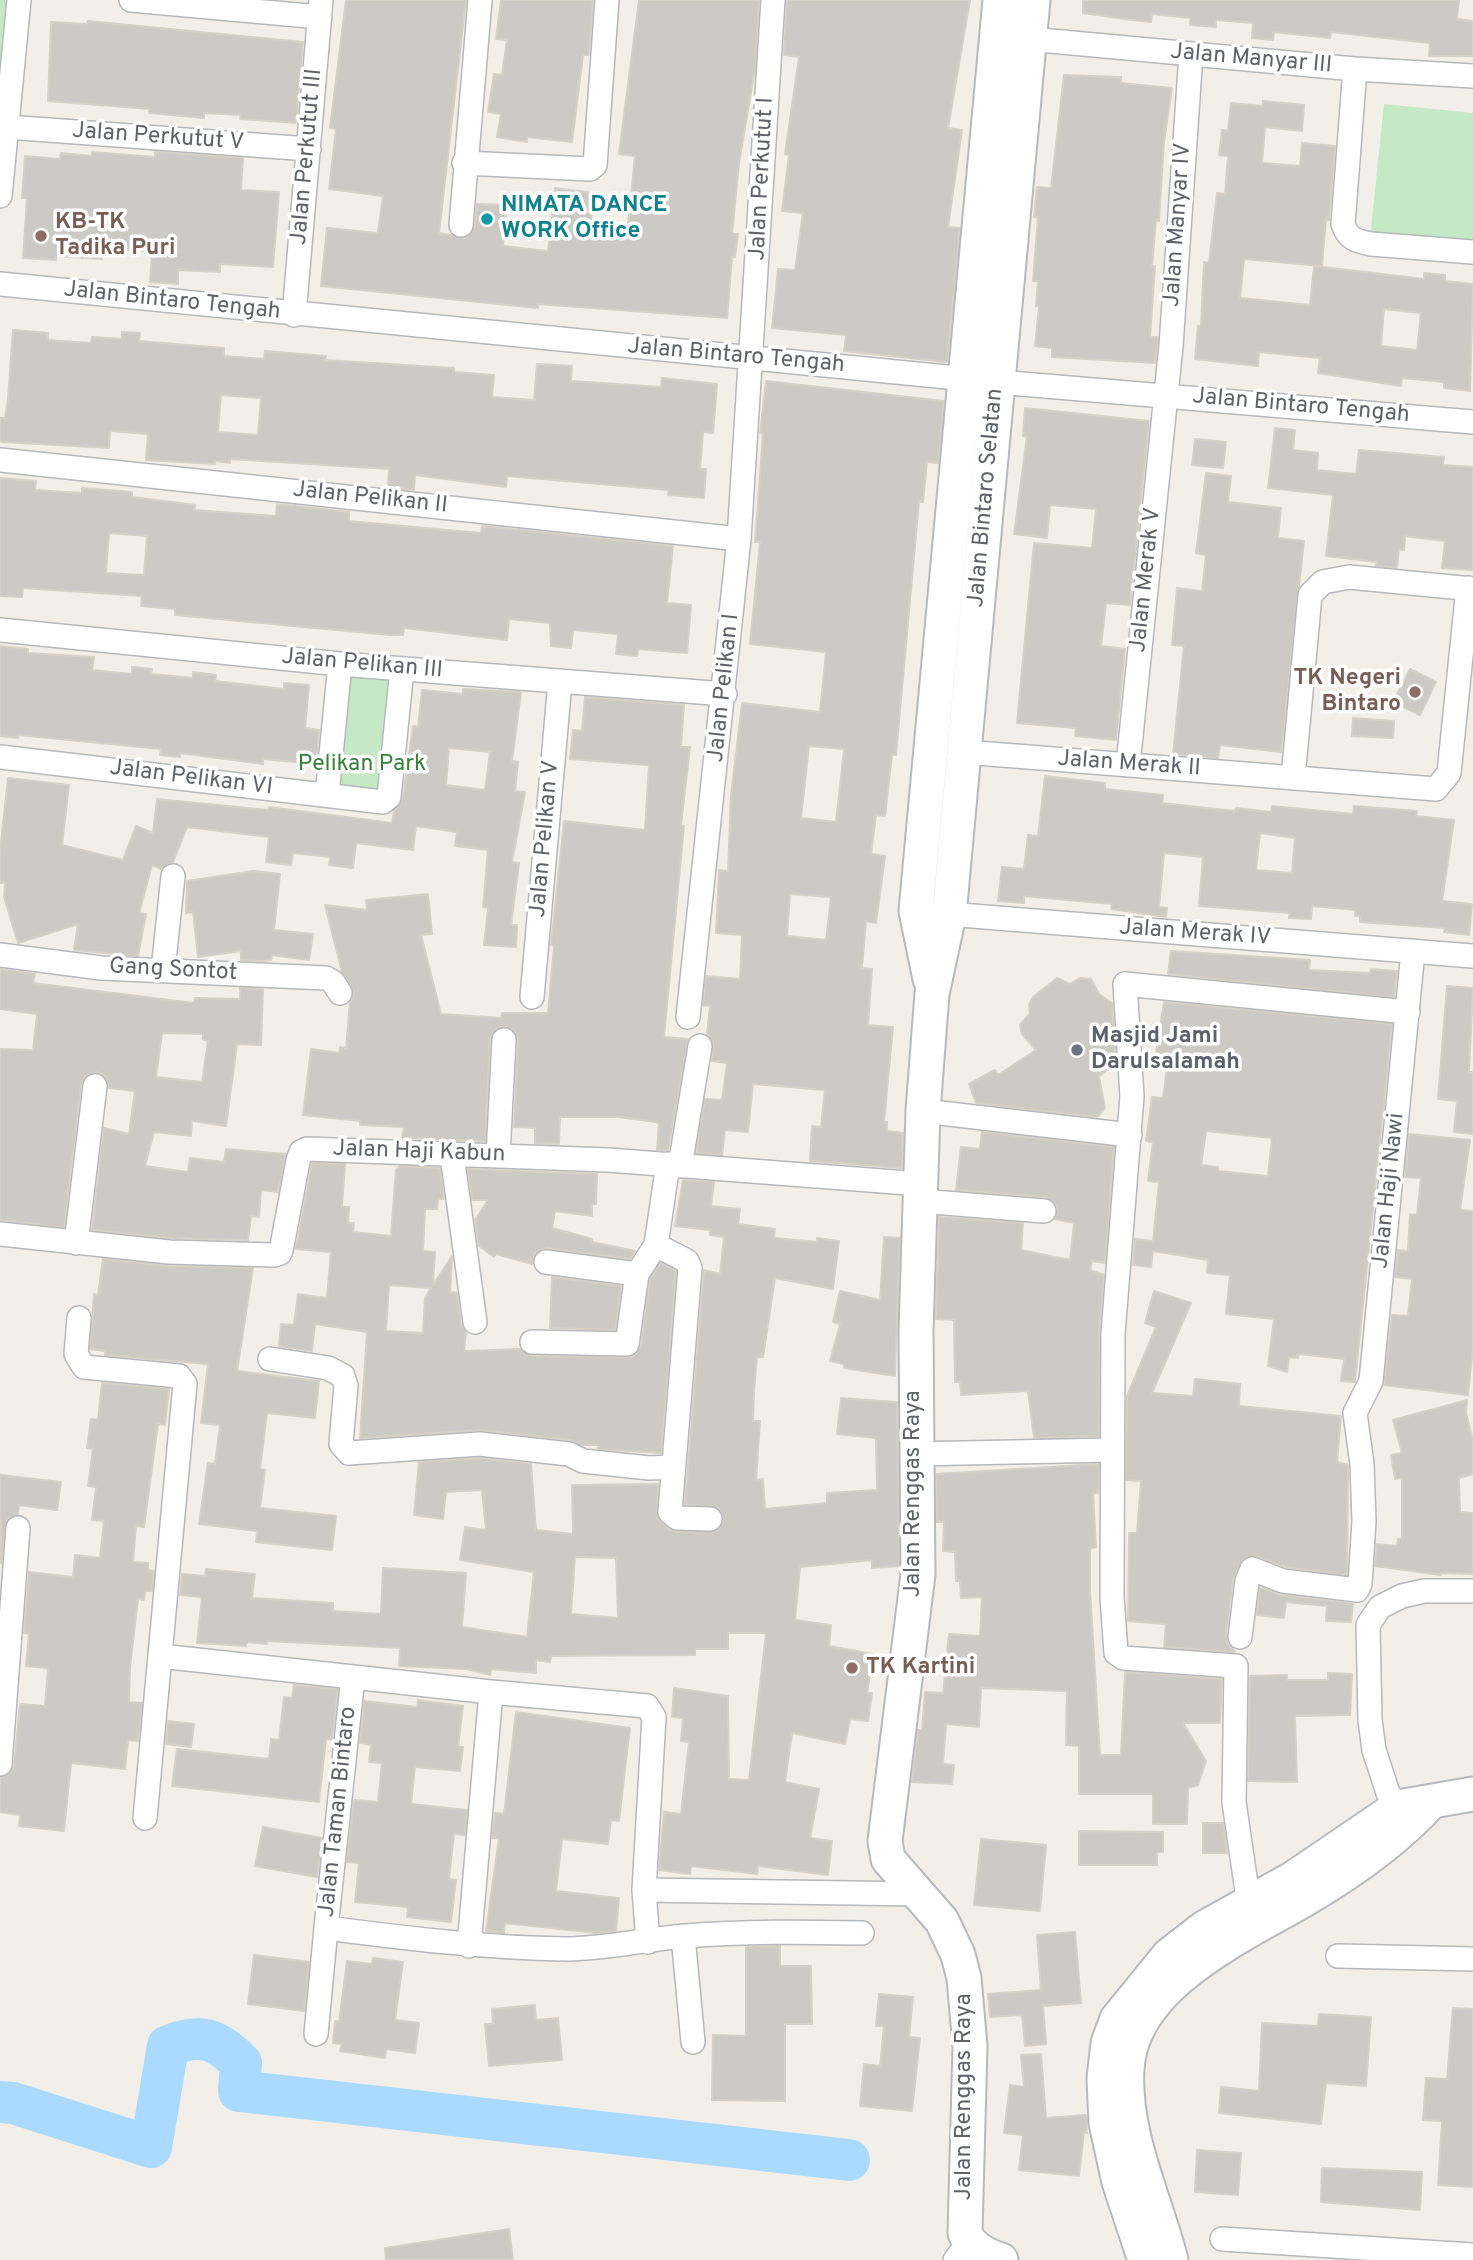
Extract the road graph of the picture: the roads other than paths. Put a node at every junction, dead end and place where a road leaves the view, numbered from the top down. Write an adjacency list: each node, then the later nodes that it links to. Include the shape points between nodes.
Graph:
1 (19, 0): 12 (street)
2 (131, 0): 6 (street)
3 (480, 0): 14 (street)
4 (607, 0): 14 (street, via 595,165 590,169)
5 (774, 0): 20 (street, Jalan Perkutut I)
6 (321, 8): 13 (street, Jalan Perkutut III)
7 (999, 12): 8 (street); 21 (street, Jalan Bintaro Selatan)
8 (1031, 22): 9 (street, Jalan Manyar III); 22 (street, Jalan Bintaro Selatan)
9 (1191, 54): 10 (street, Jalan Manyar III); 23 (street, Jalan Manyar IV)
10 (1355, 69): 11 (street, Jalan Manyar III); 17 (street, via 1346,233 1355,241 1371,244)
11 (1473, 76)
12 (6, 127): 13 (street, Jalan Perkutut V); 15 (street)
13 (309, 149): 19 (street, Jalan Perkutut III)
14 (464, 163): 16 (street)
15 (0, 196)
16 (461, 225)
17 (1473, 251)
18 (0, 284): 19 (street, Jalan Bintaro Tengah)
19 (294, 314): 20 (street, Jalan Bintaro Tengah)
20 (753, 359): 21 (street, Jalan Bintaro Tengah); 26 (street, Jalan Pelikan I)
21 (965, 379): 22 (street, Jalan Bintaro Tengah); 39 (street, Jalan Bintaro Selatan)
22 (998, 382): 23 (street, Jalan Bintaro Tengah); 33 (street, Jalan Bintaro Selatan)
23 (1166, 395): 24 (street, Jalan Bintaro Tengah); 35 (street, Jalan Merak V)
24 (1473, 422)
25 (0, 460): 26 (street, Jalan Pelikan II)
26 (739, 539): 32 (street, Jalan Pelikan I)
27 (1471, 588): 36 (street, Jalan Merak II, via 1449,773 1436,789); 36 (street, Jalan Merak II, via 1349,577 1323,582 1310,595)
28 (0, 630): 29 (street, Jalan Pelikan III)
29 (340, 664): 30 (street, Jalan Pelikan III); 37 (street)
30 (402, 669): 31 (street, Jalan Pelikan III); 37 (street, Jalan Pelikan VI, via 389,797 383,802)
31 (560, 682): 32 (street, Jalan Pelikan III); 47 (street, Jalan Pelikan V)
32 (725, 694): 49 (street, Jalan Pelikan I)
33 (964, 752): 35 (street, Jalan Merak II); 40 (street, Jalan Bintaro Selatan)
34 (0, 757): 37 (street, Jalan Pelikan VI)
35 (1128, 765): 36 (street, Jalan Merak II)
36 (1293, 778)
37 (327, 795)
38 (173, 876): 44 (street)
39 (916, 911): 40 (street, Jalan Merak IV); 46 (street, Jalan Bintaro Selatan)
40 (949, 915): 41 (street, Jalan Merak IV); 46 (street, Jalan Bintaro Selatan)
41 (1413, 951): 43 (street, Jalan Merak IV); 48 (street, Jalan Haji Nawi)
42 (0, 955): 44 (street, Gang Sontot, via 101,968)
43 (1473, 956)
44 (163, 970): 45 (street, Gang Sontot, via 326,978)
45 (340, 993)
46 (932, 994): 53 (street, Jalan Bintaro Selatan)
47 (532, 997)
48 (1408, 1012): 54 (street, via 1125,984); 75 (street, Jalan Haji Nawi, via 1371,1381 1355,1413 1364,1521 1357,1590 1283,1581 1252,1569)
49 (688, 1017)
50 (504, 1041): 56 (street)
51 (700, 1046): 57 (street)
52 (95, 1086): 61 (street)
53 (923, 1111): 54 (street); 58 (street, Jalan Bintaro Selatan)
54 (1130, 1135): 69 (street, via 1113,1334)
55 (452, 1155): 56 (street, Jalan Haji Kabun); 61 (street, Jalan Haji Kabun, via 307,1149 301,1153 280,1253 274,1255); 66 (street)
56 (498, 1156): 57 (street, Jalan Haji Kabun)
57 (674, 1165): 58 (street, Jalan Haji Kabun); 62 (street)
58 (921, 1193): 59 (street, Jalan Haji Kabun); 70 (street, Jalan Renggas Raya)
59 (1044, 1211)
60 (0, 1234): 61 (street, Jalan Haji Kabun)
61 (76, 1243)
62 (656, 1245): 64 (street); 71 (street, via 687,1261 690,1268)
63 (546, 1262): 64 (street)
64 (637, 1274): 67 (street, via 628,1344)
65 (79, 1318): 76 (street, via 76,1354 84,1367 179,1376 185,1384)
66 (475, 1322)
67 (532, 1342)
68 (270, 1359): 71 (street, via 328,1368 343,1376 341,1444 349,1453 480,1444 569,1454 583,1461)
69 (1110, 1450): 70 (street); 87 (street, via 1112,1597 1118,1657 1236,1666 1234,1802)
70 (915, 1454): 86 (street, Jalan Renggas Raya, via 918,1574 885,1841 888,1858)
71 (673, 1467): 72 (street, via 671,1516)
72 (710, 1519)
73 (18, 1528): 79 (street)
74 (1473, 1591): 82 (street, via 1402,1596 1380,1607 1368,1625 1374,1750 1388,1793)
75 (1240, 1637)
76 (160, 1656): 77 (street, Jalan Taman Bintaro); 83 (street)
77 (352, 1677): 78 (street, Jalan Taman Bintaro); 88 (street, Jalan Taman Bintaro)
78 (491, 1692): 85 (street, Jalan Taman Bintaro, via 640,1704 652,1709); 92 (street)
79 (0, 1764)
80 (1473, 1794): 81 (street)
81 (1432, 1801): 82 (street); 84 (street, via 1399,1837)
82 (1398, 1807): 84 (street)
83 (145, 1818)
84 (1300, 1888): 87 (street)
85 (644, 1890): 86 (street); 91 (street)
86 (919, 1894): 98 (street, Jalan Renggas Raya, via 951,1941 969,2014 970,2128)
87 (1258, 1908): 101 (street, via 1204,1928 1169,1955 1117,2019 1108,2043 1104,2078 1109,2143); 102 (street, via 1140,2020 1129,2046 1131,2120)
88 (326, 1928): 92 (street, Jalan Taman Bintaro); 95 (street)
89 (862, 1933): 90 (street, Jalan Taman Bintaro, via 750,1931)
90 (683, 1936): 91 (street, Jalan Taman Bintaro); 96 (street)
91 (648, 1942): 92 (street, Jalan Taman Bintaro, via 566,1949)
92 (469, 1946)
93 (1338, 1956): 94 (street)
94 (1473, 1959)
95 (316, 2034)
96 (693, 2042)
97 (1222, 2239): 99 (street)
98 (962, 2251): 100 (street, Jalan Renggas Raya)
99 (1473, 2255)
100 (1001, 2260)
101 (1144, 2260)
102 (1171, 2260)

